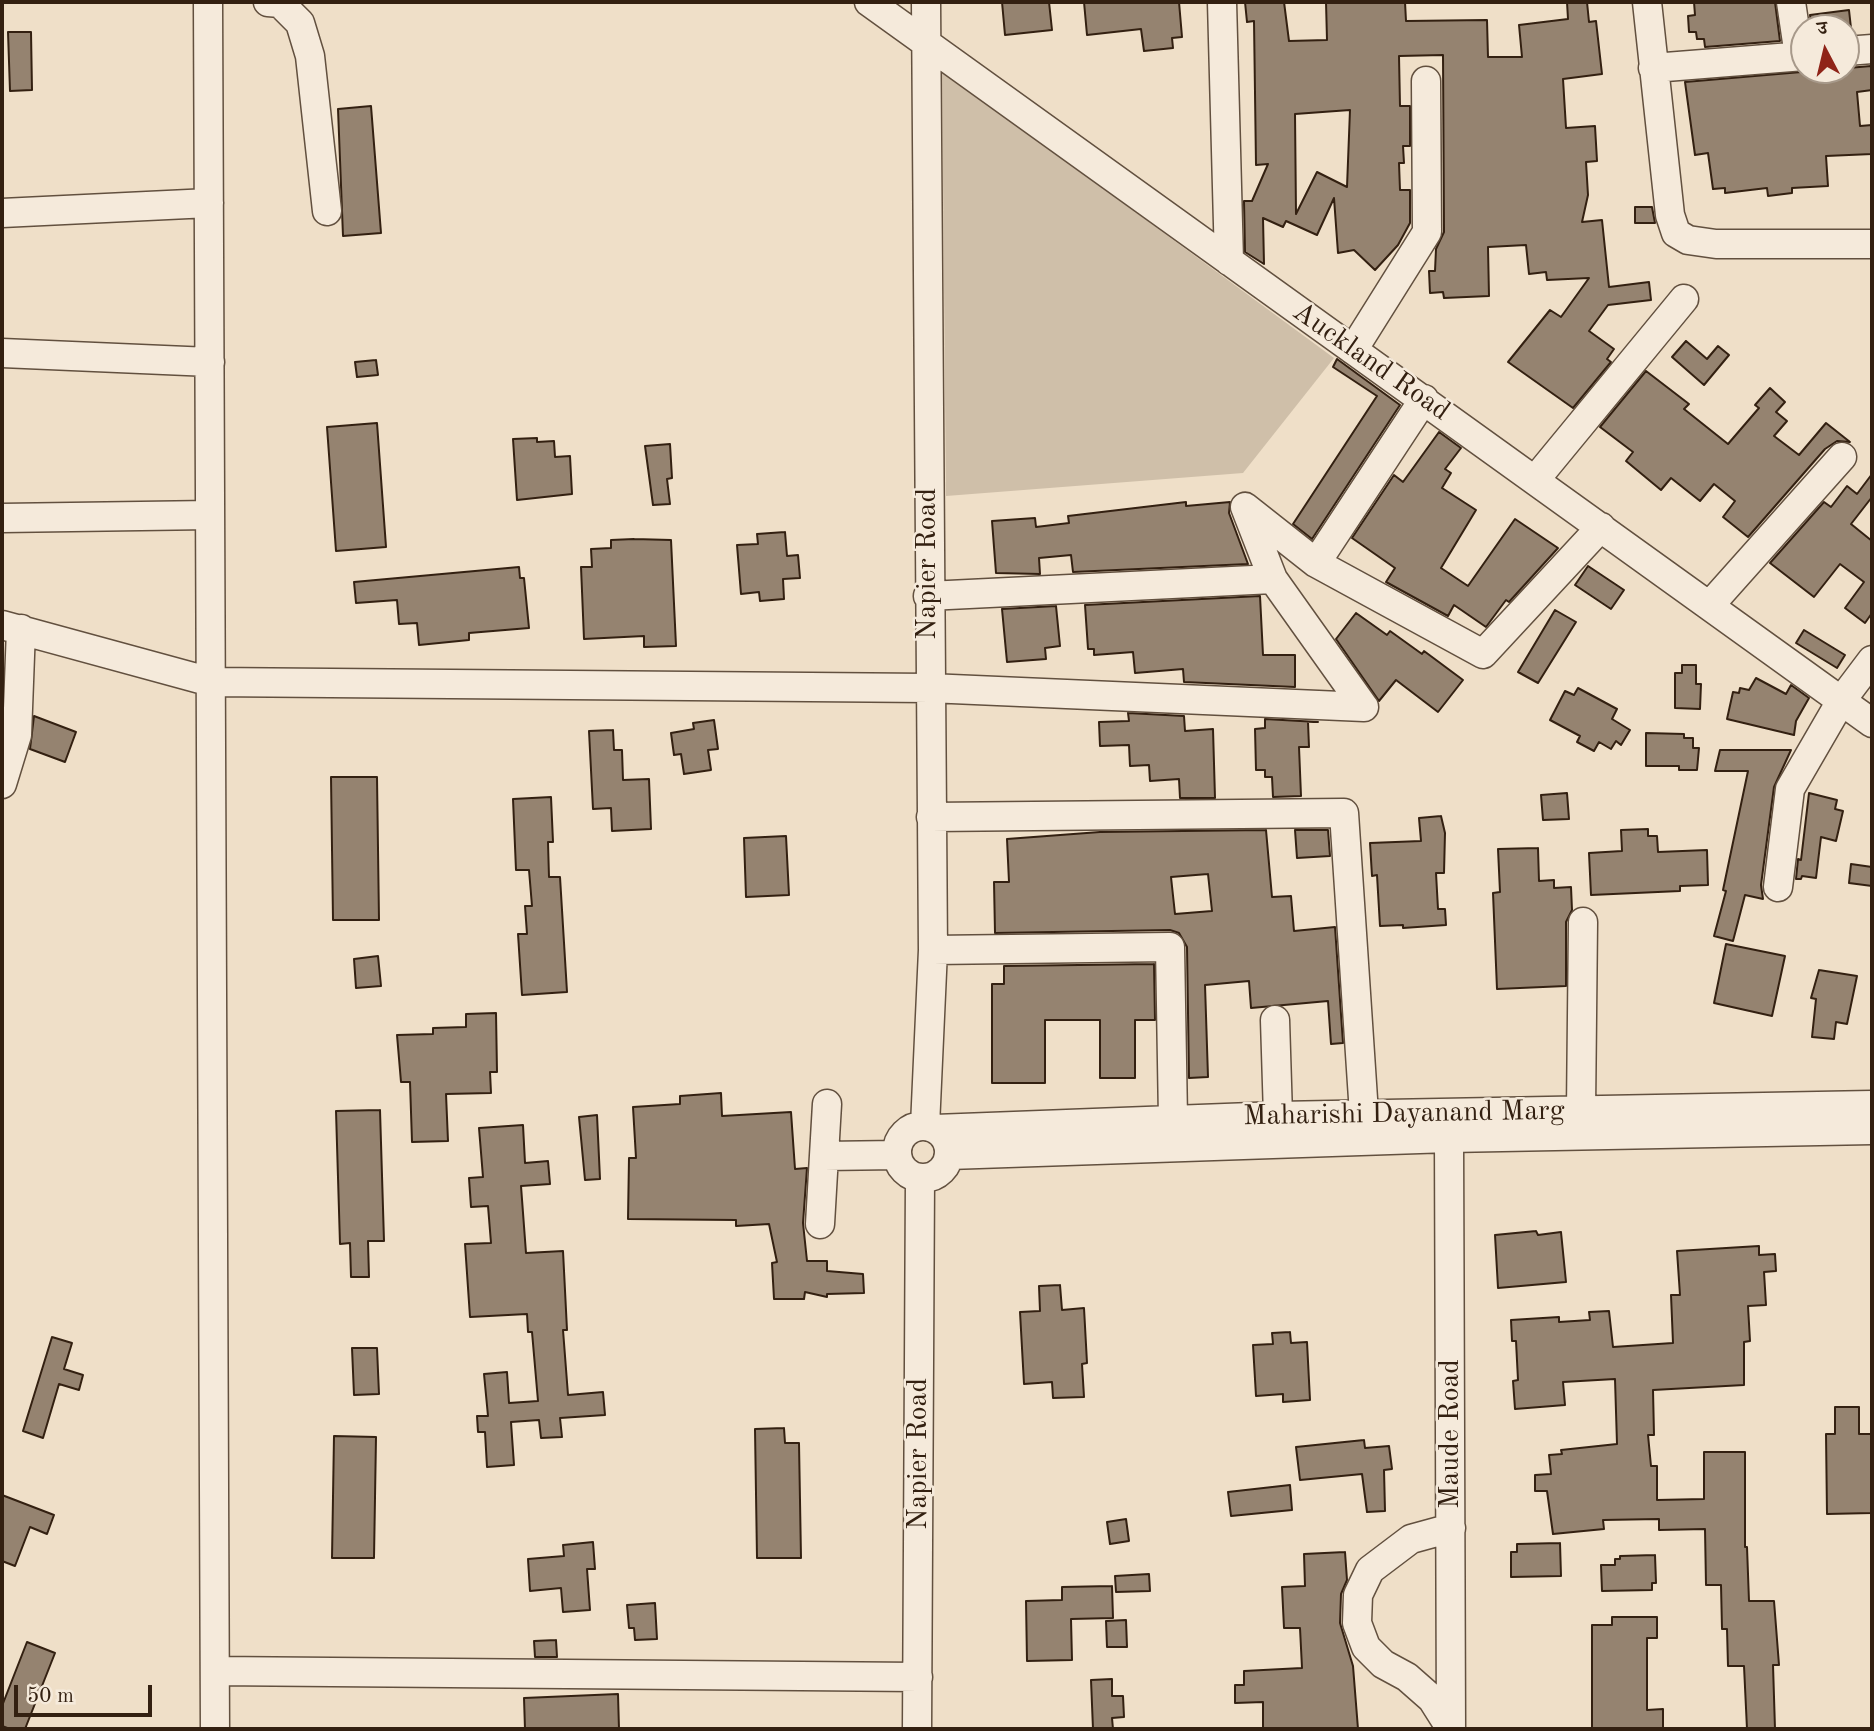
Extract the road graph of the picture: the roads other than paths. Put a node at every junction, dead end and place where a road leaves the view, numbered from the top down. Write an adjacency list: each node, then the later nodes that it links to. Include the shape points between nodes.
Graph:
1 (208, 2): 11 (street)
2 (268, 2): 12 (street, via 279,4 300,23 310,56)
3 (869, 2): 7 (street, Auckland Road)
4 (926, 2): 7 (street, Napier Road)
5 (1222, 2): 15 (street)
6 (1647, 2): 9 (street)
7 (926, 43): 15 (street, Auckland Road); 28 (street, Napier Road)
8 (1790, 57): 9 (street)
9 (1653, 68): 14 (street, via 1676,233 1688,240 1716,244)
10 (1426, 81): 17 (street, via 1427,232)
11 (209, 203): 13 (street); 19 (street)
12 (327, 211)
13 (2, 213)
14 (1872, 244)
15 (1229, 261): 17 (street, Auckland Road)
16 (1684, 299): 22 (street)
17 (1353, 350): 20 (street, Auckland Road)
18 (2, 353): 19 (street)
19 (210, 362): 23 (street)
20 (1424, 398): 22 (street, Auckland Road); 26 (street)
21 (1842, 457): 29 (street)
22 (1535, 480): 25 (street, Auckland Road)
23 (210, 515): 24 (street); 32 (street)
24 (2, 518)
25 (1601, 527): 26 (street, via 1483,654); 29 (street, Auckland Road)
26 (1316, 563): 27 (street, via 1245,507)
27 (1273, 579): 28 (street); 33 (street, via 1364,707)
28 (928, 596): 33 (street, Napier Road)
29 (1710, 605): 34 (street, Auckland Road)
30 (14, 627): 32 (street); 36 (street, via 17,735)
31 (1872, 660): 34 (street)
32 (211, 681): 33 (street); 57 (street)
33 (929, 688): 37 (street, Napier Road)
34 (1841, 701): 35 (street, Auckland Road); 38 (street, via 1790,789)
35 (1872, 723)
36 (2, 784)
37 (931, 817): 40 (street, Napier Road); 45 (street, via 1345,813)
38 (1778, 887)
39 (1583, 922): 44 (street)
40 (933, 950): 47 (street, via 1170,947); 48 (street, Napier Road)
41 (1275, 1020): 46 (street)
42 (827, 1104): 53 (street)
43 (1872, 1105): 44 (street, Maharishi Dayanand Marg)
44 (1581, 1110): 45 (street, Maharishi Dayanand Marg)
45 (1363, 1114): 46 (street, Maharishi Dayanand Marg)
46 (1278, 1116): 47 (street, Maharishi Dayanand Marg)
47 (1173, 1119): 48 (street, Maharishi Dayanand Marg)
48 (930, 1127): 51 (street, via 904,1134); 52 (street, via 944,1135)
49 (1872, 1130): 50 (street, Maharishi Dayanand Marg)
50 (1449, 1138): 52 (street, Maharishi Dayanand Marg); 56 (street, Maude Road)
51 (897, 1155): 53 (street); 54 (street, via 900,1166)
52 (949, 1155): 54 (street, via 944,1168 933,1177)
53 (824, 1156): 55 (street)
54 (919, 1178): 58 (street, Napier Road)
55 (820, 1223)
56 (1451, 1528): 61 (street, Maude Road); 61 (street, via 1411,1539 1370,1570 1358,1595 1357,1623 1366,1647 1432,1699)
57 (215, 1671): 58 (street); 59 (street)
58 (918, 1677): 60 (street, Napier Road)
59 (215, 1729)
60 (917, 1729)
61 (1451, 1729)

